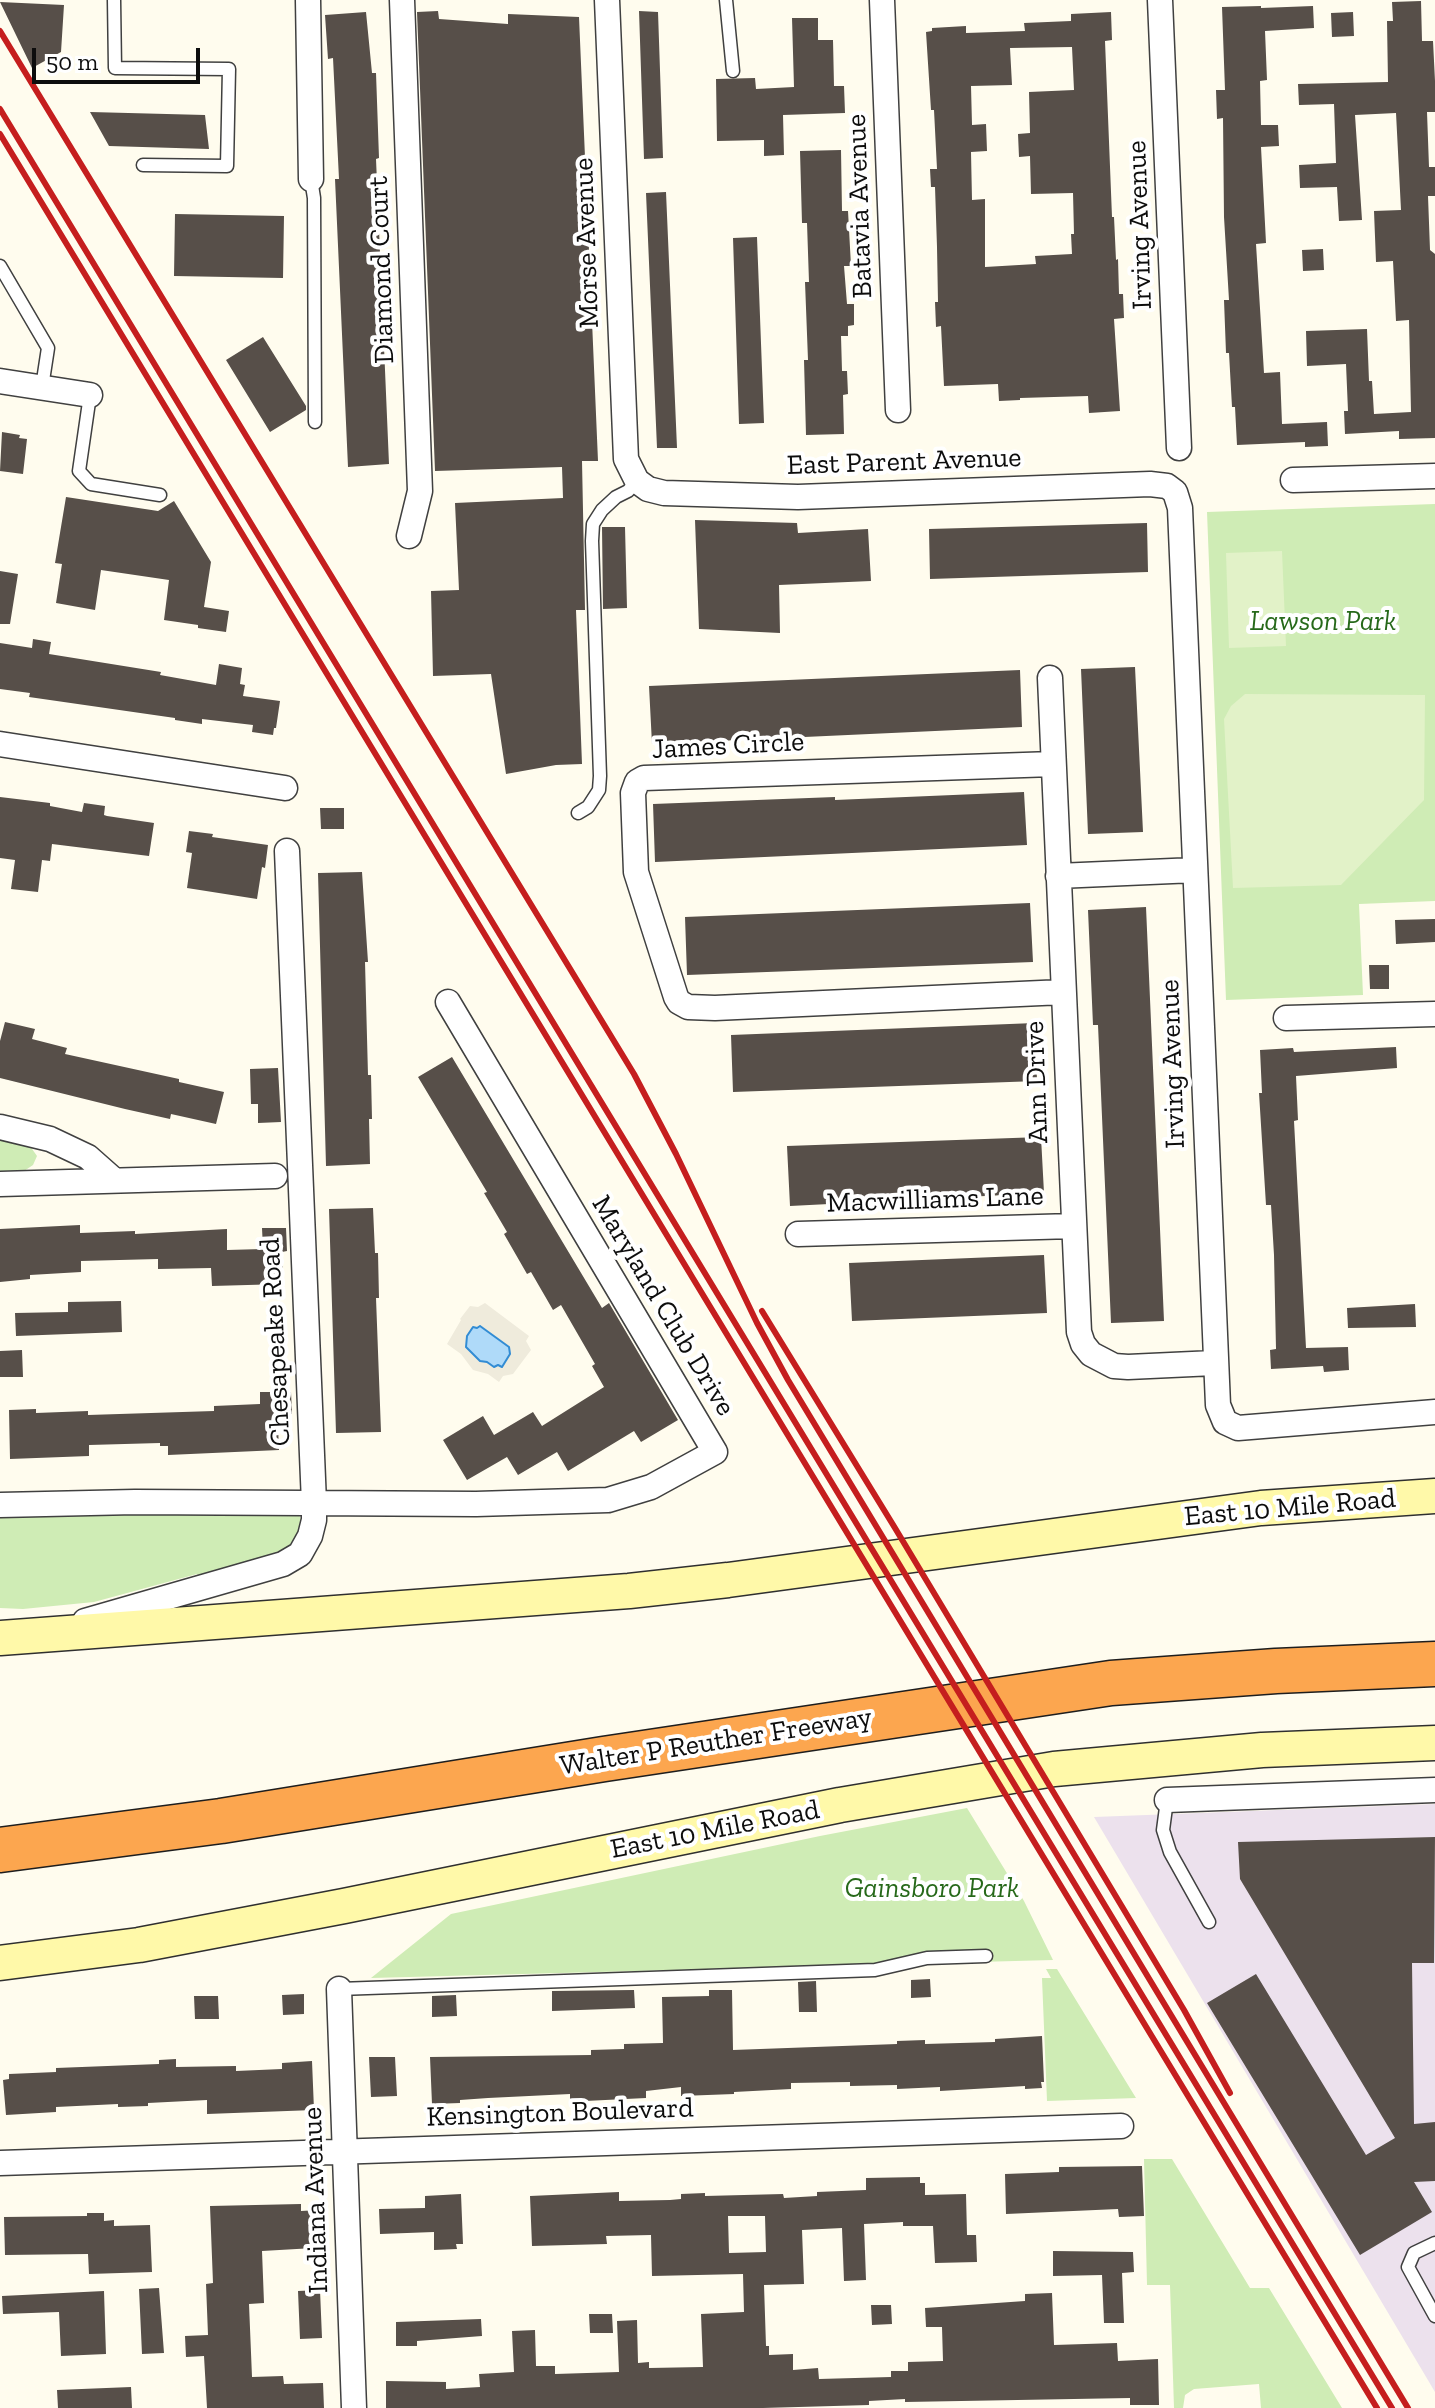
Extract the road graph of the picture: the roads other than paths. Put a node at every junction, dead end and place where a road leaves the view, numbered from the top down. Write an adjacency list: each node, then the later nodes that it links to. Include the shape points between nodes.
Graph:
1 (114, 0): 9 (lane, via 115,68 229,69 227,166)
2 (308, 0): 10 (street)
3 (402, 0): 23 (street, Diamond Court, via 420,491)
4 (607, 0): 20 (street, Morse Avenue, via 626,459)
5 (726, 0): 8 (lane)
6 (882, 0): 15 (street, Batavia Avenue)
7 (1160, 0): 17 (street, Irving Avenue)
8 (733, 71)
9 (143, 165)
10 (311, 179): 16 (lane)
11 (0, 266): 13 (lane, via 48,348)
12 (0, 381): 13 (street)
13 (42, 387): 14 (street)
14 (90, 395): 22 (lane, via 79,471 91,484)
15 (898, 410)
16 (315, 422)
17 (1179, 448)
18 (1435, 476): 19 (street)
19 (1293, 480)
20 (637, 481): 21 (street, East Parent Avenue, via 664,493 798,497 1150,484); 28 (lane, via 593,524 600,776 599,790)
21 (1175, 492): 30 (street, Irving Avenue, via 1180,508)
22 (160, 495)
23 (409, 536)
24 (1050, 678): 26 (street, Ann Drive)
25 (0, 744): 27 (street)
26 (1053, 764): 31 (street, Ann Drive); 32 (street, James Circle, via 644,778 633,793 636,872 676,997 688,1007)
27 (285, 788)
28 (578, 813)
29 (287, 851): 45 (street, Chesapeake Road)
30 (1195, 870): 31 (street); 42 (street, Irving Avenue)
31 (1058, 876): 32 (street, Ann Drive)
32 (1063, 992): 40 (street, Ann Drive)
33 (448, 1002): 45 (street, Maryland Club Drive, via 715,1452 651,1487 608,1500)
34 (1435, 1014): 35 (street)
35 (1286, 1018)
36 (0, 1127): 38 (street, via 50,1139 88,1157)
37 (275, 1176): 38 (street)
38 (114, 1180): 39 (street)
39 (0, 1184)
40 (1073, 1226): 41 (street, Macwilliams Lane); 42 (street, Ann Drive, via 1079,1332 1091,1354 1114,1366)
41 (798, 1234)
42 (1214, 1363): 43 (street, Irving Avenue, via 1218,1405 1225,1422 1238,1428)
43 (1435, 1412)
44 (1435, 1496): 47 (main road, East 10 Mile Road, via 1218,1513 629,1591)
45 (314, 1503): 46 (street); 47 (street, Chesapeake Road, via 310,1536 294,1559)
46 (0, 1505)
47 (39, 1635): 48 (main road, East 10 Mile Road)
48 (0, 1638)
49 (1435, 1664): 53 (highway, Walter P Reuther Freeway, via 1111,1683 221,1821)
50 (1435, 1743): 56 (main road, East 10 Mile Road, via 1262,1750 1054,1769 840,1805 139,1945)
51 (1435, 1790): 52 (street)
52 (1167, 1800): 54 (lane, via 1163,1830 1170,1852)
53 (0, 1850)
54 (1209, 1922)
55 (986, 1956): 57 (lane, via 927,1958 875,1970)
56 (0, 1963)
57 (339, 1989): 59 (street, Indiana Avenue)
58 (1121, 2126): 59 (street, Kensington Boulevard)
59 (344, 2150): 60 (street, Kensington Boulevard); 63 (street, Indiana Avenue)
60 (0, 2163)
61 (1435, 2243): 62 (lane, via 1414,2253 1408,2267)
62 (1435, 2316)
63 (354, 2408)

